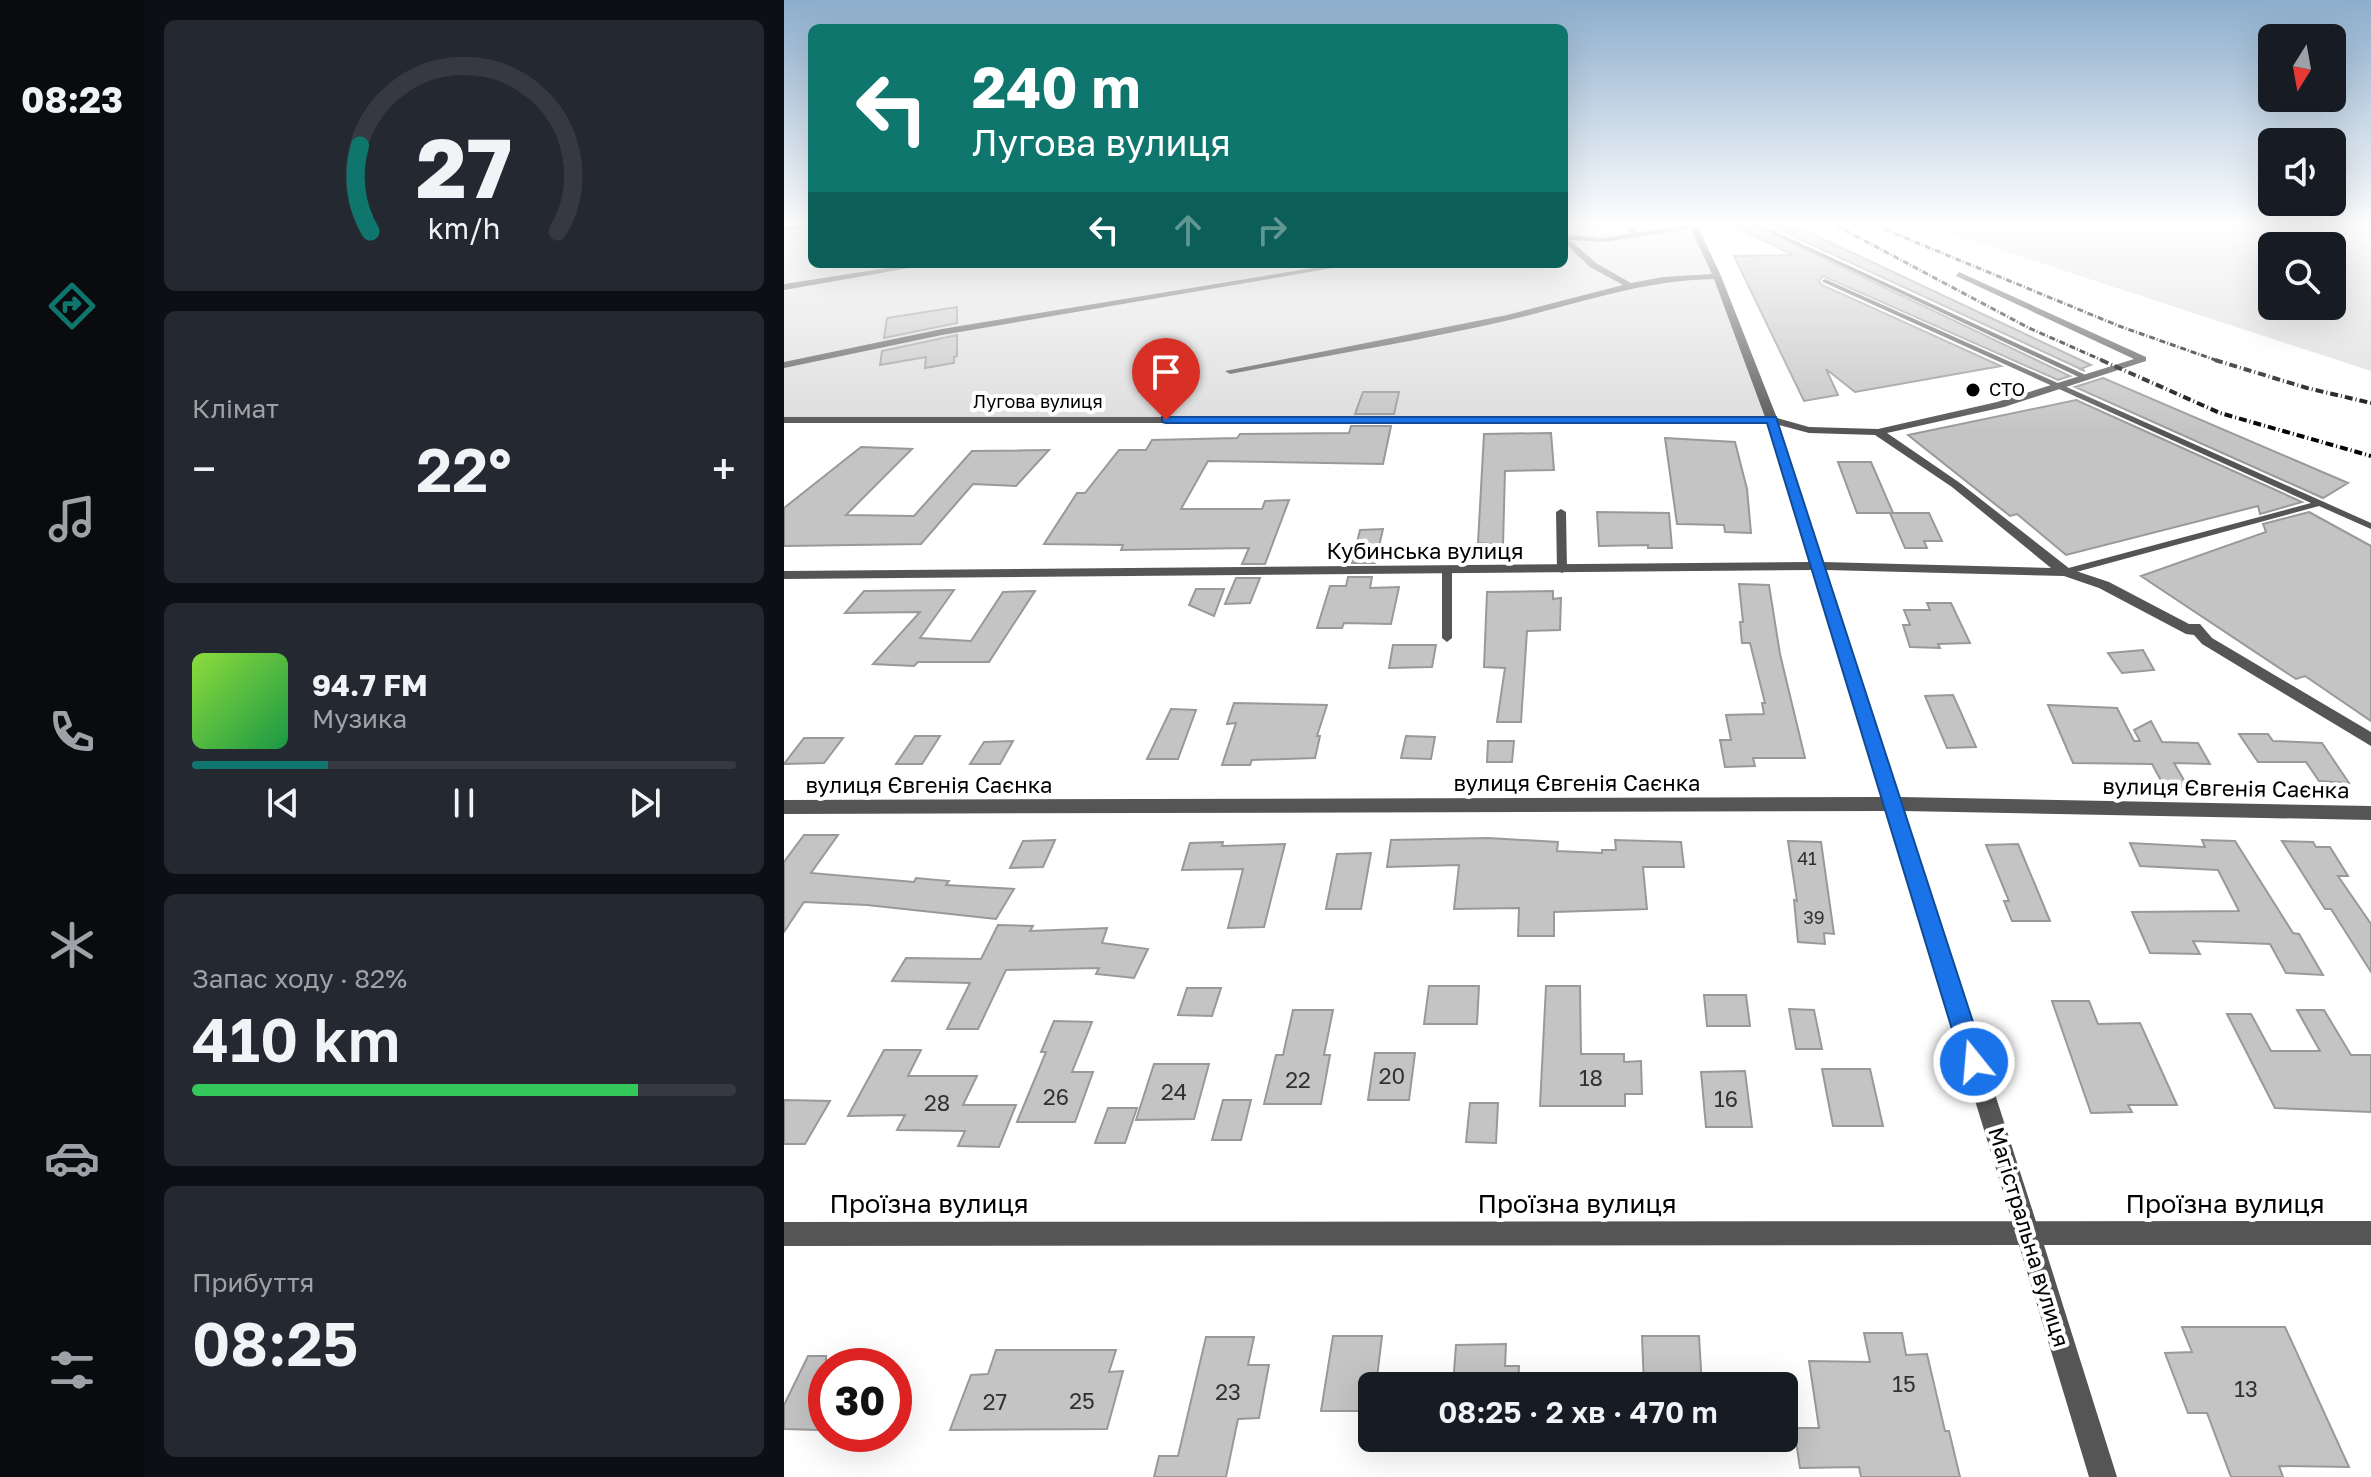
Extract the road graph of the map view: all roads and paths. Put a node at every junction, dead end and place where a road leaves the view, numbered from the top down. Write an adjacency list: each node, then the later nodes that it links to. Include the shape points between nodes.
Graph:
1 (1172, 294): 7 (street)
2 (1595, 294): 8 (street, via 1508,317)
3 (1724, 294): 12 (street, Магістральна вулиця)
4 (1853, 294): 10 (lane)
5 (1907, 294): 9 (lane)
6 (2002, 294): 9 (street, Лугова вулиця, via 2143,359)
7 (784, 365)
8 (1230, 371)
9 (2086, 377): 10 (street, Лугова вулиця)
10 (2057, 387): 13 (street, Лугова вулиця); 14 (lane)
11 (784, 420): 12 (street, Лугова вулиця)
12 (1772, 420): 13 (street, Лугова вулиця, via 1809,430); 17 (street, Магістральна вулиця)
13 (1878, 432): 20 (street, via 1956,485)
14 (2320, 503): 16 (lane); 20 (lane)
15 (1561, 512): 18 (lane)
16 (2371, 526)
17 (1819, 566): 18 (street, Кубинська вулиця); 20 (street, Кубинська вулиця); 24 (street, Магістральна вулиця)
18 (1562, 570): 19 (street, Кубинська вулиця)
19 (1447, 571): 21 (street, Кубинська вулиця); 22 (lane)
20 (2065, 572): 23 (street, via 2104,585 2191,631 2195,627 2207,641)
21 (784, 575)
22 (1447, 638)
23 (2371, 740)
24 (1893, 804): 25 (street, вулиця Євгенія Саєнка); 26 (street, вулиця Євгенія Саєнка); 29 (street, Магістральна вулиця)
25 (784, 807)
26 (2371, 813)
27 (2371, 1233): 29 (street, Проїзна вулиця)
28 (784, 1234): 29 (street, Проїзна вулиця)
29 (2028, 1234): 30 (street, Магістральна вулиця)
30 (2103, 1477)

